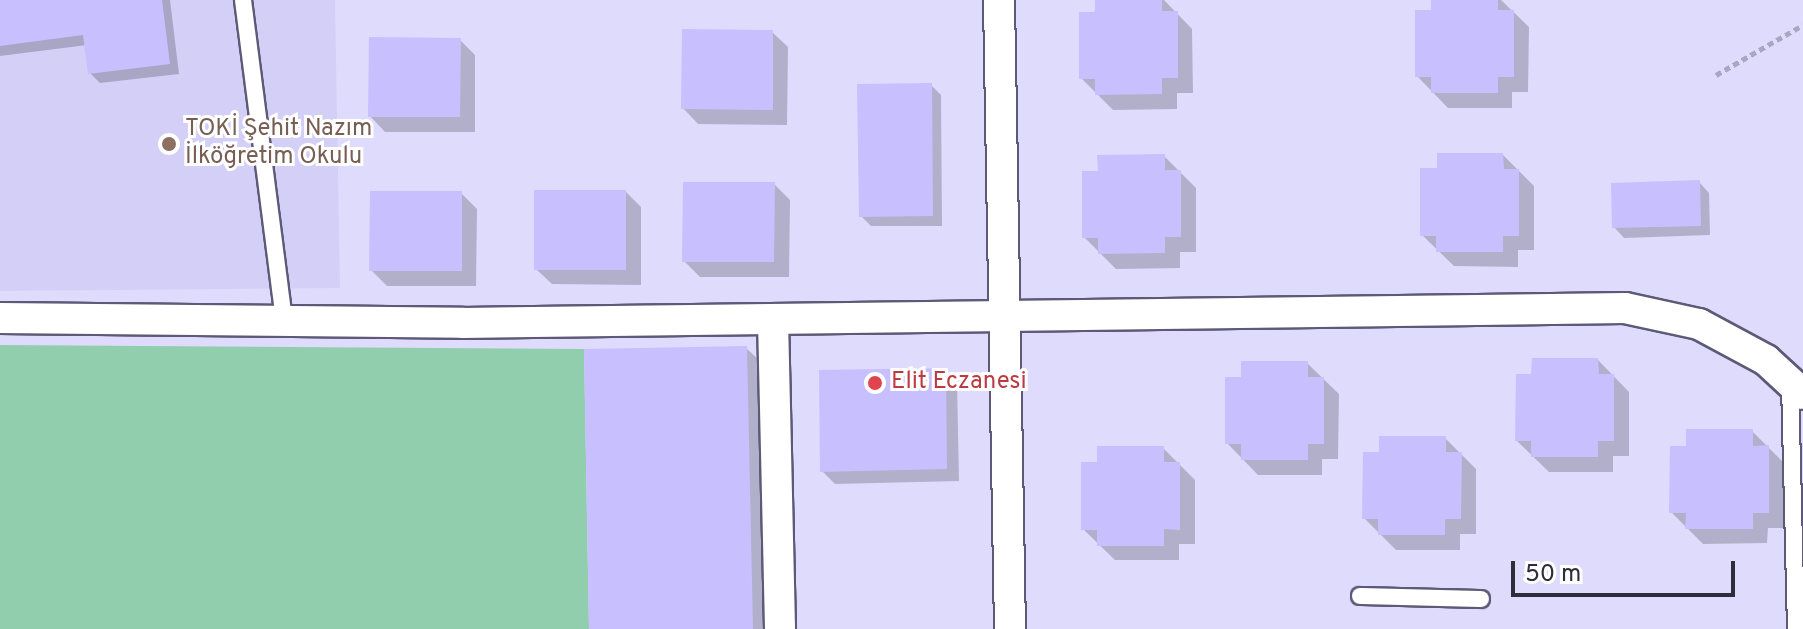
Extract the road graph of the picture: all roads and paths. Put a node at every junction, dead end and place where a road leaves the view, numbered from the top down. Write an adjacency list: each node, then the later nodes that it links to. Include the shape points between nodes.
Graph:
1 (243, 0): 8 (lane)
2 (999, 0): 5 (street)
3 (1803, 25): 4 (path)
4 (1716, 75)
5 (1005, 316): 7 (street); 9 (street, via 1625,308 1699,324 1766,360); 13 (street)
6 (0, 318): 8 (street)
7 (773, 319): 8 (street); 12 (street)
8 (284, 321)
9 (1797, 389): 14 (lane)
10 (1360, 596): 11 (lane)
11 (1481, 599)
12 (780, 629)
13 (1010, 629)
14 (1796, 629)

